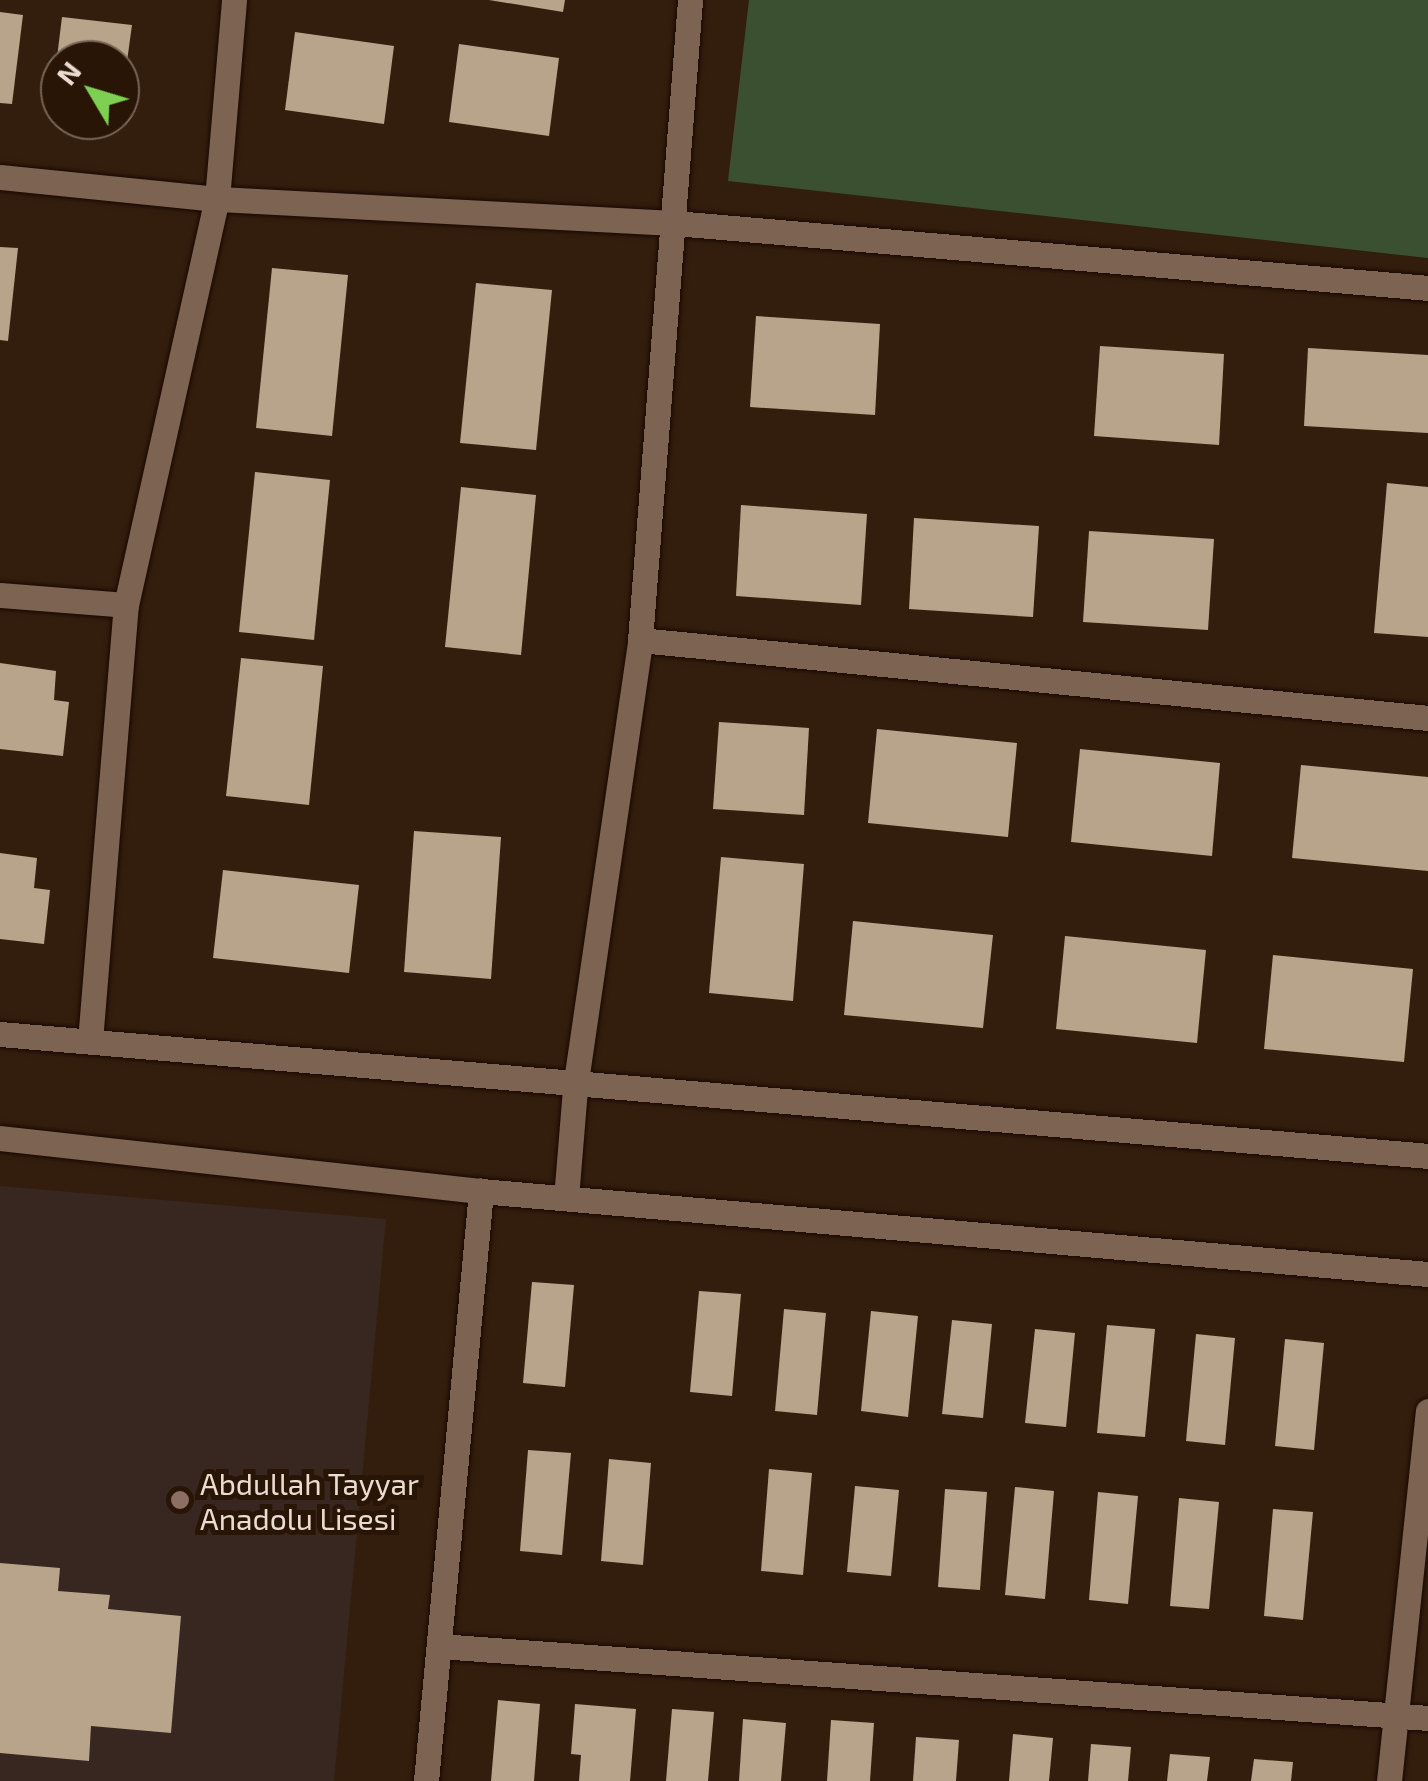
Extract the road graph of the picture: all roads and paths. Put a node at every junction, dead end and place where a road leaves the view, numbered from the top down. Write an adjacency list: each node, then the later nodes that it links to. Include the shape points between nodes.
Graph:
1 (234, 0): 4 (street)
2 (690, 0): 5 (street)
3 (0, 177): 4 (street)
4 (216, 198): 5 (street); 8 (street)
5 (675, 223): 6 (street); 9 (street)
6 (1428, 288)
7 (0, 596): 8 (street)
8 (126, 605): 12 (street)
9 (640, 640): 10 (street); 13 (street)
10 (1428, 718)
11 (0, 1034): 12 (street)
12 (90, 1041): 13 (street)
13 (576, 1088): 15 (street); 17 (street)
14 (0, 1138): 16 (street)
15 (1428, 1156)
16 (481, 1191): 17 (street); 20 (street)
17 (566, 1198): 18 (street)
18 (1428, 1274)
19 (1428, 1411): 21 (street)
20 (439, 1646): 21 (street); 23 (street)
21 (1396, 1715): 22 (street); 24 (street)
22 (1428, 1718)
23 (426, 1781)
24 (1389, 1781)

